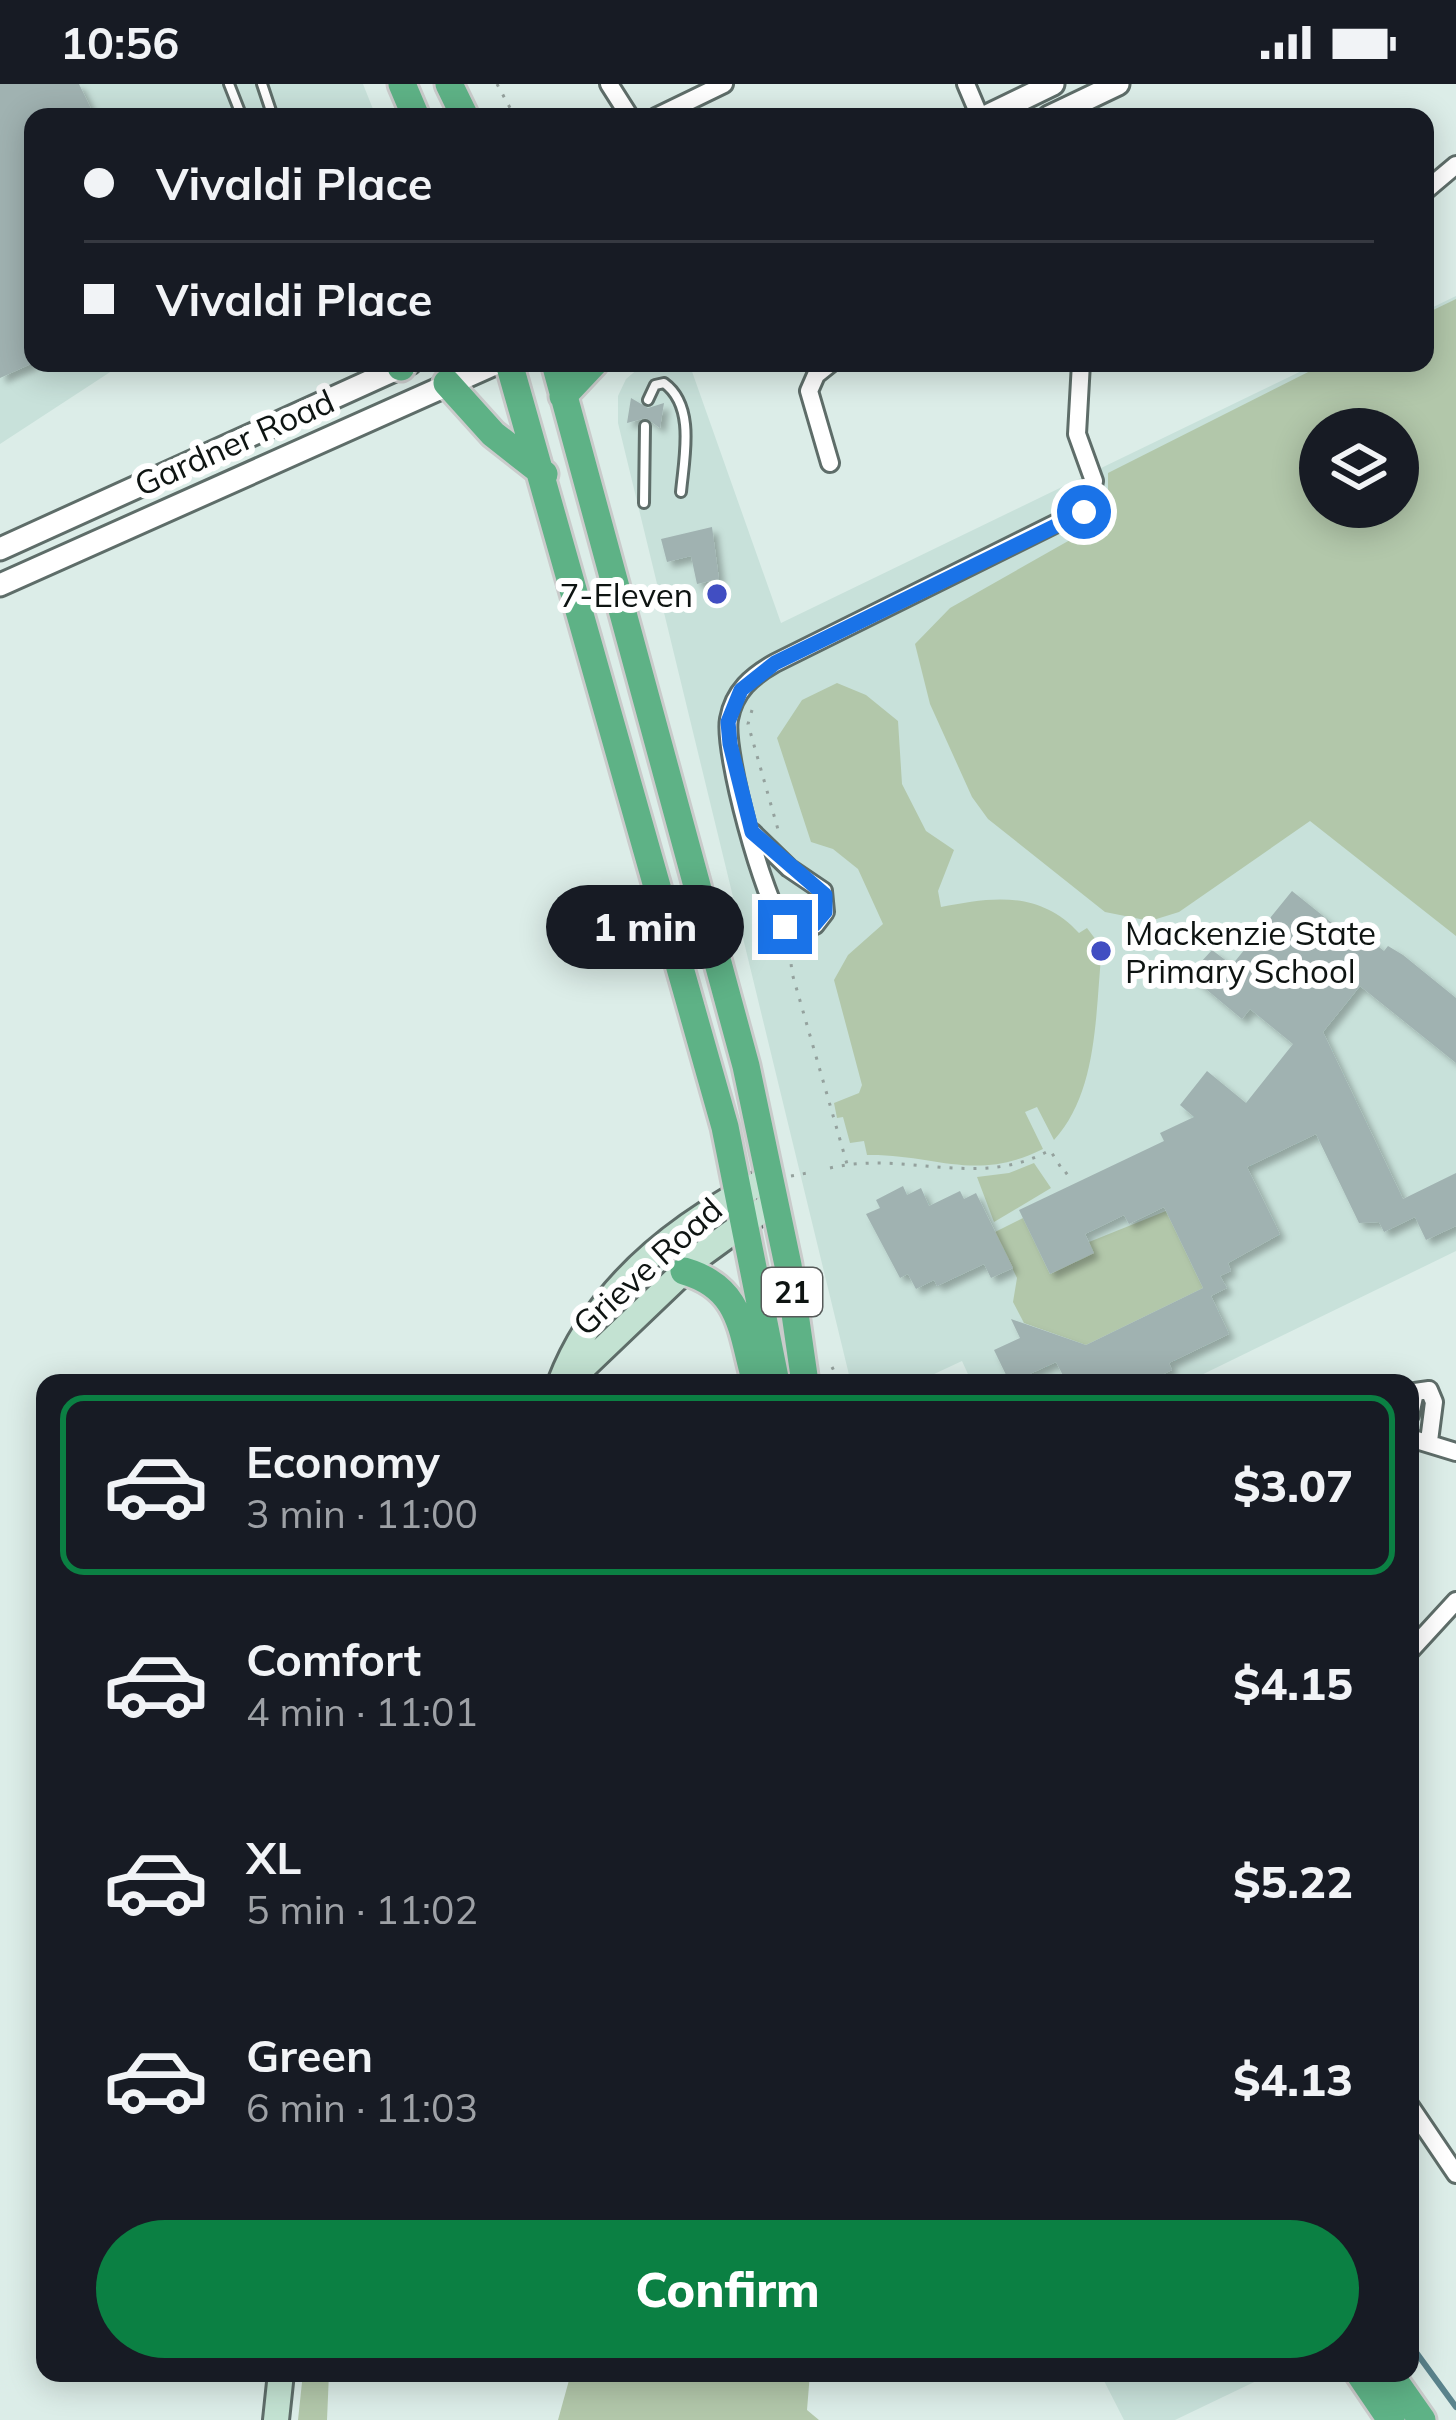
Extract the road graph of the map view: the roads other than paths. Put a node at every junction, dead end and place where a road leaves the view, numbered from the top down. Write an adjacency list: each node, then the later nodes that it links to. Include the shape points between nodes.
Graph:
1 (724, 84): 4 (street)
2 (1053, 84): 5 (street)
3 (1118, 84): 6 (street)
4 (675, 108)
5 (1002, 108)
6 (1068, 108)
7 (387, 372): 22 (street, Gardner Road)
8 (474, 372): 14 (street, Gardner Road)
9 (512, 372): 19 (highway, 21)
10 (557, 372): 15 (highway, 21)
11 (585, 372): 15 (highway)
12 (819, 372): 18 (street, via 809,392)
13 (1080, 372): 24 (street, via 1077,434 1094,481 1089,507 775,663 741,690 728,732)
14 (447, 383): 19 (highway); 23 (street, Gardner Road)
15 (563, 395): 25 (highway, 21)
16 (648, 400): 20 (lane, via 664,383 684,411)
17 (645, 426): 21 (lane)
18 (830, 463)
19 (544, 474): 26 (highway, 21, via 682,963)
20 (681, 491)
21 (644, 502)
22 (0, 549)
23 (0, 585)
24 (752, 832): 24 (street, via 823,891 825,912 814,925 797,930 780,922)
25 (779, 1185): 26 (main road, Grieve Road); 32 (highway, 21)
26 (741, 1208): 27 (main road, Grieve Road); 28 (main road, Grieve Road, via 674,1232 644,1259 571,1355); 31 (highway, 21)
27 (684, 1271): 29 (main road, Grieve Road); 30 (highway, via 715,1282 730,1298)
28 (566, 1374)
29 (573, 1374)
30 (753, 1374)
31 (774, 1374)
32 (805, 1374)
33 (1419, 1391): 34 (street, via 1429,1390 1434,1402)
34 (1419, 1440): 35 (street)
35 (1456, 1452)
36 (1456, 1601): 37 (street)
37 (1419, 1641)
38 (1419, 2120): 39 (street)
39 (1456, 2174)
40 (280, 2382): 43 (main road)
41 (1365, 2382): 44 (highway)
42 (1395, 2382): 45 (highway)
43 (276, 2420)
44 (1391, 2420)
45 (1422, 2420)

